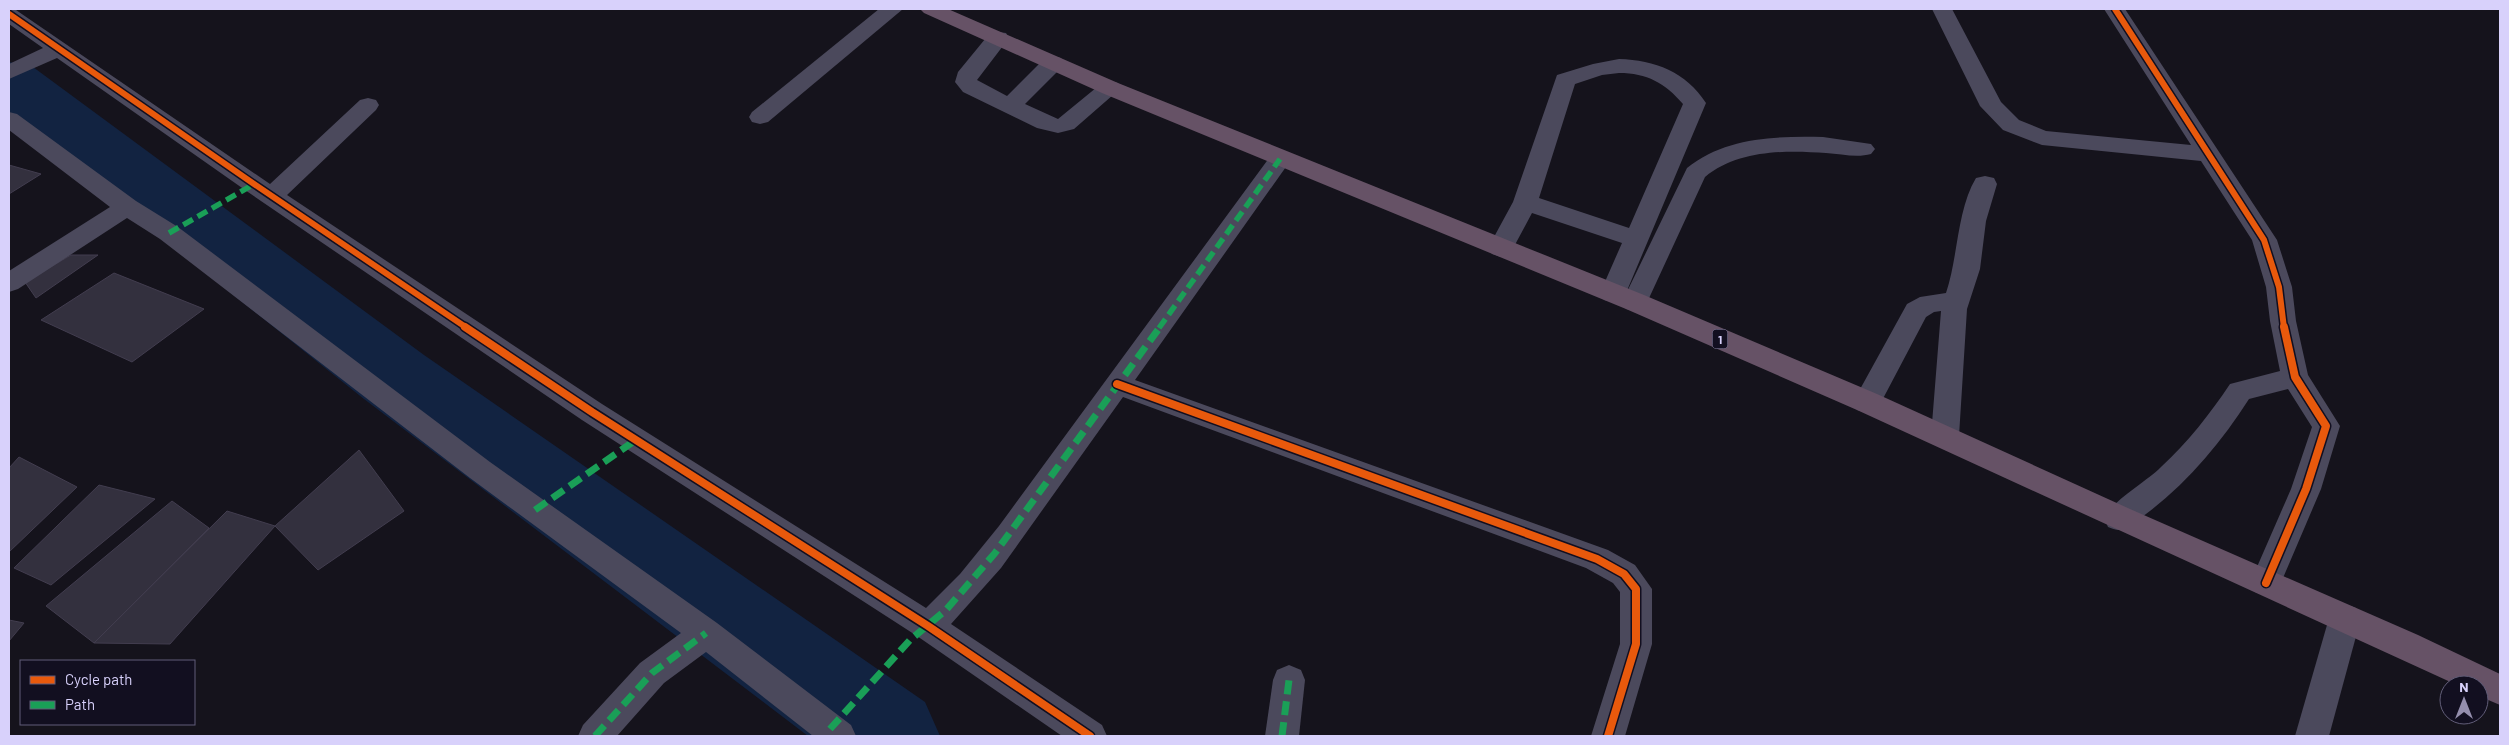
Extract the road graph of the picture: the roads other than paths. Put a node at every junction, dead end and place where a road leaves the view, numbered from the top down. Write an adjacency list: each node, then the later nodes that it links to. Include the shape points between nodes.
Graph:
1 (892, 9): 13 (street)
2 (931, 9): 6 (highway, 1)
3 (1942, 9): 16 (street, via 1991,106 2011,125 2042,138)
4 (2115, 9): 16 (street)
5 (9, 14): 7 (street)
6 (998, 38): 8 (highway, 1); 12 (street, via 966,77 966,82)
7 (48, 53): 9 (street); 19 (street)
8 (1053, 63): 10 (highway, 1); 12 (street)
9 (9, 72)
10 (1110, 88): 12 (street, via 1066,124 1058,126); 17 (highway, 1)
11 (368, 106): 19 (street)
12 (1011, 106)
13 (760, 117)
14 (9, 120): 21 (street)
15 (1863, 149): 25 (street, via 1835,145 1756,148 1703,164)
16 (2210, 154): 27 (street, via 2264,240 2279,287)
17 (1280, 159): 23 (highway, 1); 28 (street)
18 (1985, 184): 26 (street, via 1974,221 1967,269)
19 (273, 195): 34 (street, via 592,412)
20 (1525, 202): 22 (street); 22 (street, via 1564,80 1590,69 1617,65 1663,73 1682,86 1695,103); 23 (street)
21 (127, 207): 24 (street); 35 (street, via 169,233 480,470)
22 (1636, 238): 25 (street)
23 (1500, 248): 25 (highway, 1)
24 (9, 283)
25 (1624, 298): 29 (highway, 1)
26 (1956, 303): 29 (street, via 1940,301 1922,305 1916,311); 30 (street)
27 (2295, 377): 31 (street, via 2240,390 2189,461 2150,497); 32 (street, via 2326,426 2306,489)
28 (1117, 384): 34 (street, via 995,553); 42 (street, via 1597,559 1624,574 1636,589 1636,644)
29 (1867, 402): 30 (highway, 1)
30 (1945, 436): 31 (highway, 1)
31 (2119, 518): 32 (highway, 1)
32 (2266, 583): 33 (highway, 1)
33 (2345, 618): 37 (highway, 1); 43 (street)
34 (928, 626): 40 (street)
35 (706, 633): 38 (street); 39 (street, via 652,673)
36 (1289, 680): 41 (street)
37 (2500, 690)
38 (830, 734)
39 (595, 736)
40 (1090, 736)
41 (1282, 736)
42 (1608, 736)
43 (2310, 736)

